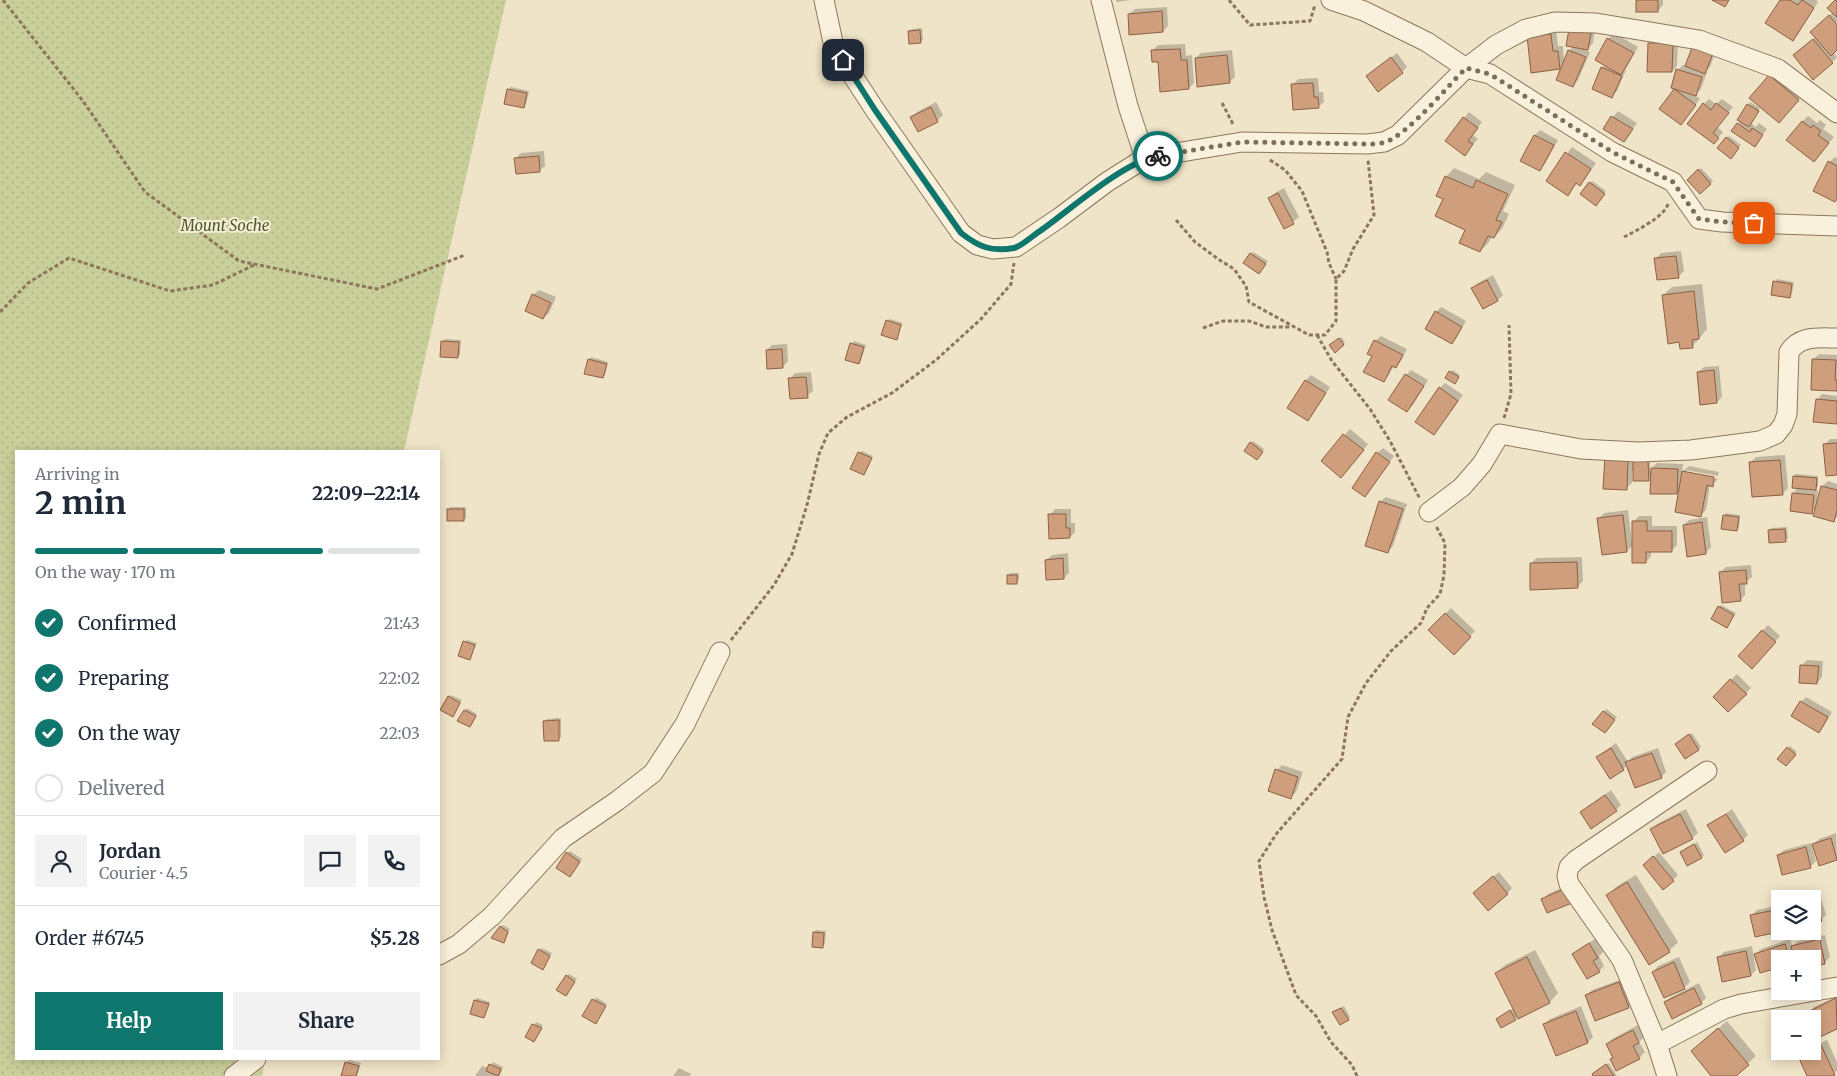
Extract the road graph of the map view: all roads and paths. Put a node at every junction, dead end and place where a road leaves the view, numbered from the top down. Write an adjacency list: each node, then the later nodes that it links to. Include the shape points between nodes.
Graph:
1 (3, 0): 20 (path, via 84,101 145,192 239,262)
2 (824, 0): 18 (street, via 834,47 961,233 976,245 993,249)
3 (1101, 0): 13 (street)
4 (1229, 0): 5 (path, via 1250,25 1310,21)
5 (1317, 0)
6 (1331, 0): 7 (street, via 1364,11 1427,42)
7 (1466, 68): 9 (street, via 1496,45 1526,29 1555,22 1596,23 1699,40 1753,59 1778,69); 11 (street, via 1398,136); 14 (street, via 1490,74 1612,152)
8 (1222, 103): 10 (path)
9 (1837, 113)
10 (1242, 142): 11 (street); 13 (street)
11 (1367, 144): 21 (path, via 1374,215 1344,271)
12 (1265, 157): 21 (path, via 1285,170 1302,191)
13 (1145, 158): 18 (street)
14 (1673, 182): 16 (street, via 1699,219); 17 (path, via 1666,210)
15 (1176, 220): 24 (path, via 1195,242 1234,269 1246,286 1249,302)
16 (1837, 226)
17 (1624, 237)
18 (1016, 247): 30 (path, via 1011,284 981,319 936,360 892,392 847,417 828,433 819,454 792,554 774,585)
19 (465, 255): 20 (path, via 377,289)
20 (254, 265): 22 (path, via 213,285 170,291 70,258 28,283)
21 (1336, 279): 26 (path, via 1336,321 1325,335)
22 (0, 312)
23 (1509, 325): 28 (path, via 1511,394)
24 (1294, 327): 25 (path, via 1223,321); 26 (path, via 1309,335)
25 (1203, 328)
26 (1317, 335): 29 (path, via 1332,361 1375,417)
27 (1837, 338): 28 (street, via 1794,344 1789,352 1787,414 1776,434 1760,441 1691,450 1638,452 1581,449)
28 (1500, 434): 29 (street, via 1482,464 1462,486)
29 (1429, 512): 37 (path, via 1445,543 1440,594 1427,608 1421,624 1391,651 1366,683 1348,717 1342,759 1287,821 1258,861 1272,930 1296,995 1316,1016)
30 (720, 652): 32 (street, via 685,724 653,773 563,838 492,916 459,944)
31 (1707, 771): 34 (street, via 1576,860 1569,867 1567,876 1573,890 1622,960)
32 (440, 954)
33 (1837, 987): 34 (street, via 1724,1009)
34 (1657, 1044): 38 (street)
35 (255, 1060): 36 (street)
36 (234, 1076)
37 (1358, 1076)
38 (1668, 1076)

